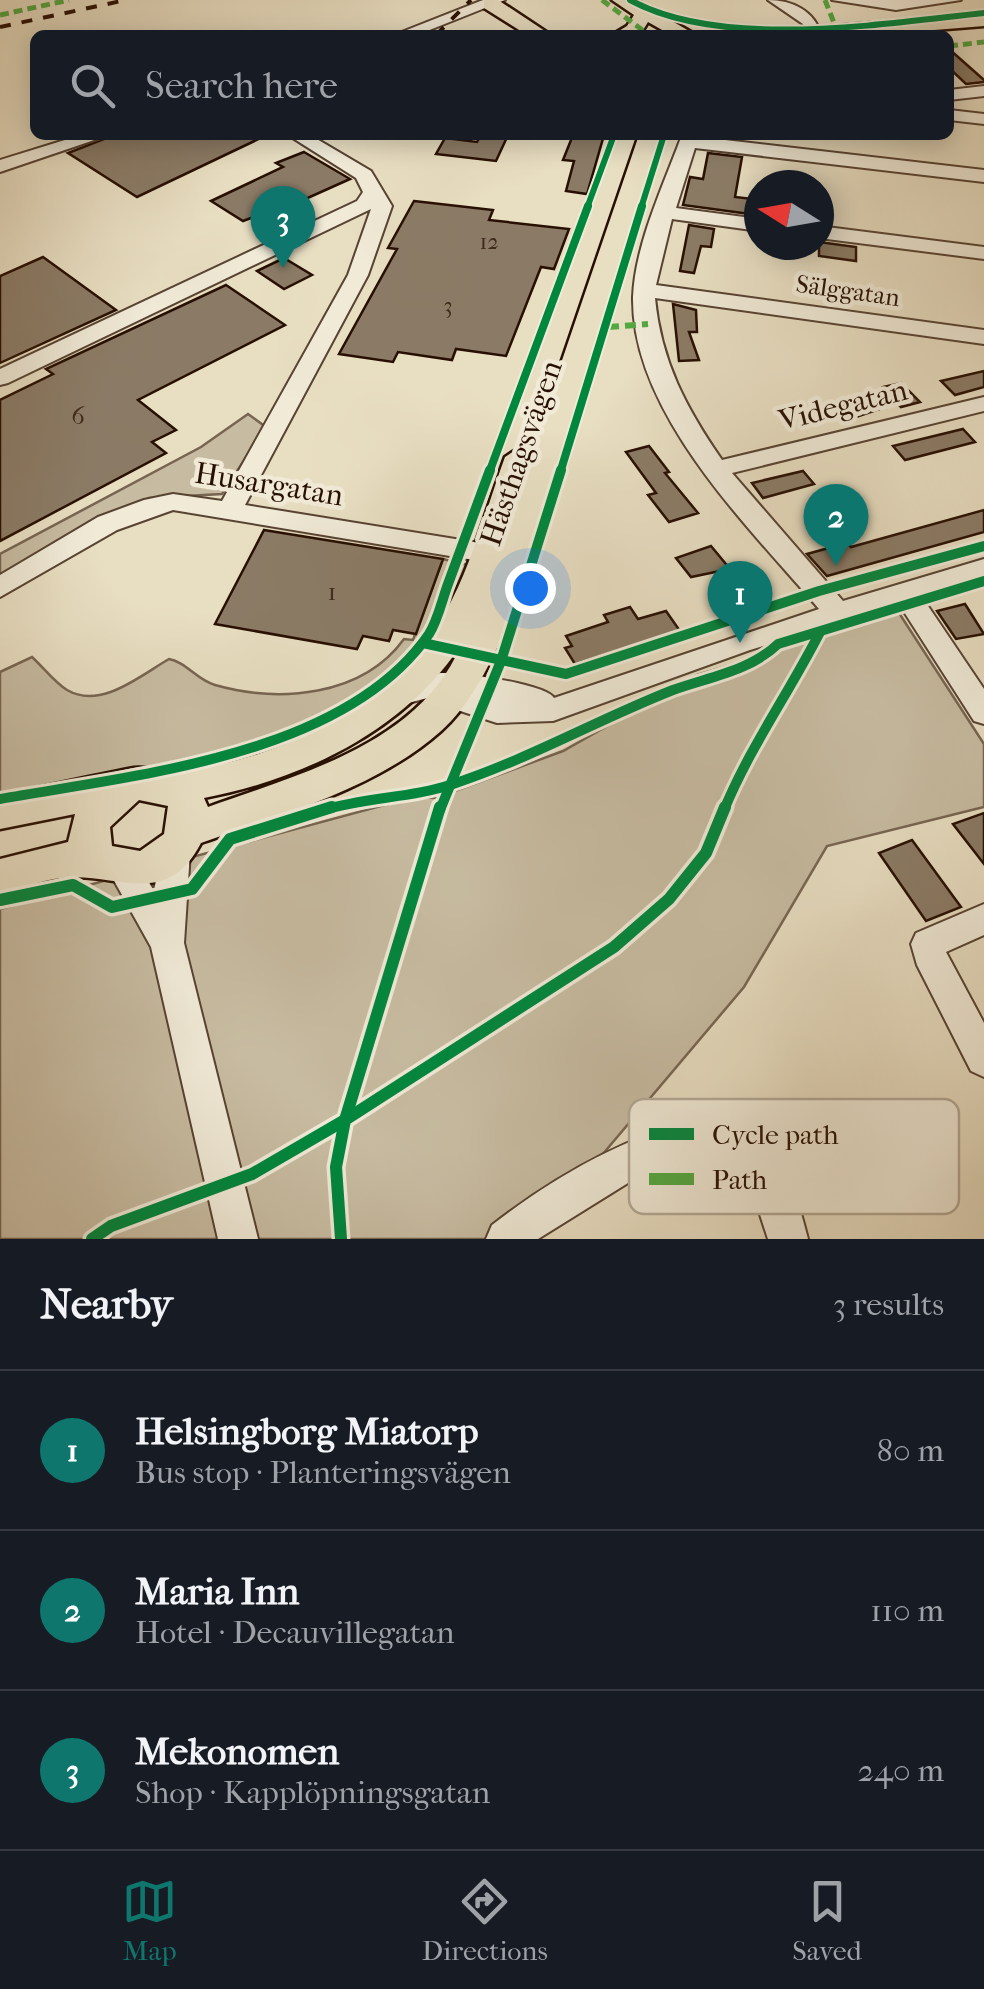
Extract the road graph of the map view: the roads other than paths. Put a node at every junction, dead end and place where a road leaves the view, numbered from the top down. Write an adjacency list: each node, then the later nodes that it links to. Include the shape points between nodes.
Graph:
1 (610, 0): 8 (main road)
2 (622, 0): 8 (main road)
3 (840, 0): 4 (street)
4 (952, 0)
5 (494, 2): 10 (street); 11 (main road)
6 (984, 20): 9 (main road)
7 (796, 21): 9 (main road)
8 (654, 25): 12 (main road)
9 (894, 29): 13 (main road)
10 (416, 30)
11 (534, 30)
12 (682, 30)
13 (890, 30)
14 (984, 91): 15 (street)
15 (954, 94)
16 (954, 116): 17 (street)
17 (984, 119)
18 (84, 140): 24 (street)
19 (306, 140): 26 (street, via 364,174)
20 (630, 140): 37 (main road, Hästhagsvägen)
21 (648, 140): 43 (main road, Hästhagsvägen, via 478,656)
22 (689, 140): 27 (street)
23 (705, 140): 25 (street)
24 (0, 166)
25 (984, 176)
26 (372, 192): 33 (street, via 356,212); 36 (street, via 382,206 358,274)
27 (668, 213): 28 (street); 31 (street)
28 (744, 222)
29 (834, 234): 30 (street)
30 (984, 253)
31 (645, 290): 32 (street, Sälggatan); 35 (street, via 669,402)
32 (984, 337)
33 (0, 378)
34 (984, 404): 35 (street, Videgatan)
35 (718, 469): 41 (street)
36 (230, 509): 37 (street, Husargatan); 39 (street, Husargatan, via 150,506)
37 (486, 553): 42 (main road, Hästhagsvägen)
38 (984, 568): 40 (street)
39 (0, 586)
40 (904, 591): 41 (street); 45 (street)
41 (836, 612): 43 (street, via 552,710 480,709)
42 (449, 636): 43 (main road); 44 (main road, Hästhagsvägen)
43 (453, 687): 44 (street); 49 (main road, Hästhagsvägen, via 411,735 372,760)
44 (395, 695): 47 (main road, Hästhagsvägen, via 307,750 232,777)
45 (984, 714)
46 (124, 788): 47 (main road); 48 (main road); 50 (main road, via 103,802 89,825 92,850)
47 (174, 788): 49 (main road, via 191,811)
48 (0, 812)
49 (182, 841): 50 (main road, via 144,867); 53 (street)
50 (112, 864): 51 (main road, via 60,860); 53 (street)
51 (0, 877)
52 (984, 919): 54 (street, via 928,944)
53 (168, 944): 57 (street)
54 (984, 1059)
55 (629, 1165): 58 (street, via 552,1201)
56 (779, 1214): 59 (street)
57 (238, 1239)
58 (506, 1239)
59 (788, 1239)

